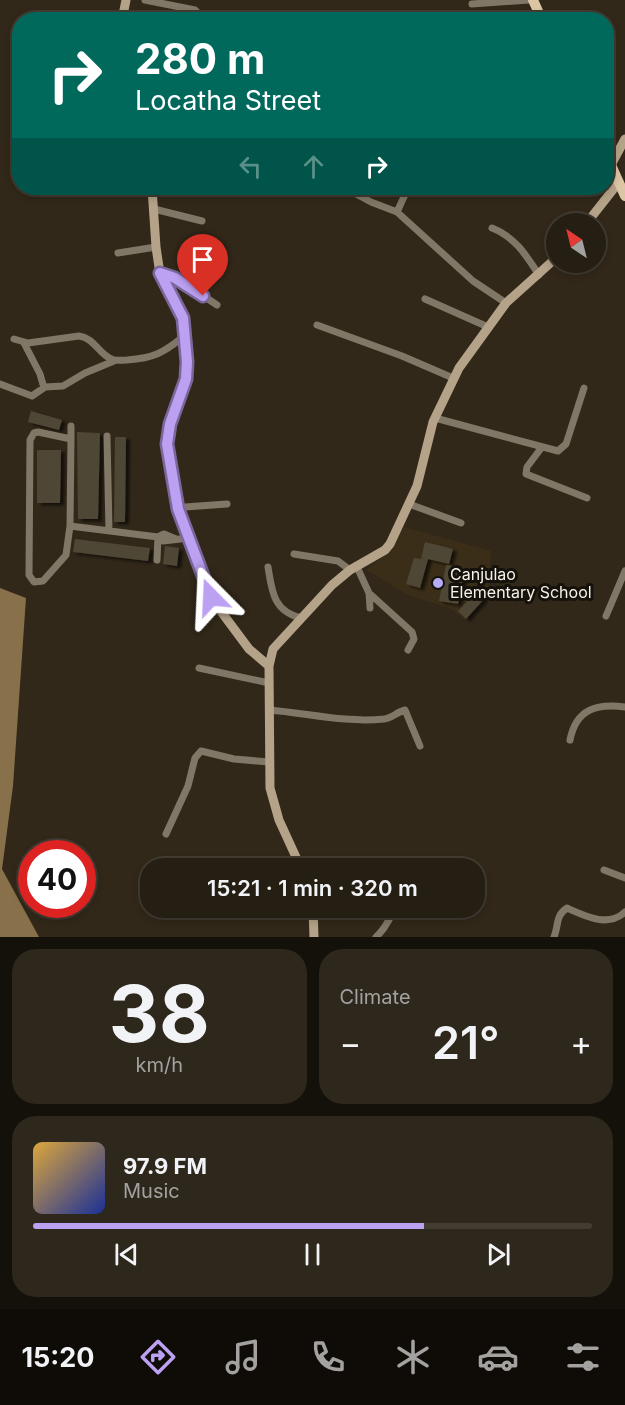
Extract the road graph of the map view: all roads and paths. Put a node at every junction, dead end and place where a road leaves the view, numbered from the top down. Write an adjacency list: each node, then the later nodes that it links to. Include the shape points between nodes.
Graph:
1 (145, 0): 4 (street)
2 (531, 0): 3 (street)
3 (472, 4)
4 (196, 12)
5 (625, 140): 6 (street)
6 (614, 160)
7 (614, 172): 8 (main road)
8 (618, 182): 9 (street); 14 (main road)
9 (614, 187)
10 (153, 195): 15 (street)
11 (358, 195): 16 (street)
12 (405, 195): 16 (street)
13 (608, 195): 17 (street)
14 (625, 196)
15 (154, 209): 18 (street); 20 (street)
16 (397, 212): 26 (street, via 466,274)
17 (594, 213)
18 (202, 221)
19 (492, 228): 24 (street, via 521,246)
20 (156, 246): 21 (street); 23 (street)
21 (118, 253)
22 (546, 268): 24 (street)
23 (160, 273): 27 (street); 30 (street, via 183,318)
24 (539, 275): 26 (street)
25 (425, 299): 29 (street)
26 (506, 303): 29 (street)
27 (217, 305)
28 (317, 326): 34 (street)
29 (488, 327): 34 (street)
30 (183, 337): 33 (street, via 146,359); 46 (street, via 186,379 167,444)
31 (14, 339): 32 (street)
32 (24, 343): 33 (street, via 87,337); 36 (street)
33 (114, 361): 36 (street, via 63,386)
34 (453, 378): 38 (street)
35 (0, 384): 36 (street, via 32,396)
36 (44, 388)
37 (584, 388): 42 (street, via 562,449)
38 (435, 418): 42 (street); 45 (street)
39 (71, 426): 41 (street)
40 (107, 435): 49 (street)
41 (71, 439): 48 (street); 48 (street, via 38,432 30,441 28,575 34,582 43,581 64,559)
42 (542, 447): 43 (street, via 526,474)
43 (587, 498)
44 (227, 504): 46 (street)
45 (409, 504): 47 (street); 55 (street, via 385,550)
46 (178, 509): 51 (street)
47 (461, 523)
48 (70, 526): 49 (street)
49 (108, 530): 50 (street)
50 (158, 537): 51 (street, via 164,534 176,539); 53 (street)
51 (189, 538): 63 (street, via 214,602 249,648)
52 (294, 554): 55 (street, via 338,561)
53 (157, 560)
54 (268, 567): 61 (street, via 276,601 284,612)
55 (353, 569): 58 (street); 61 (street)
56 (625, 571): 57 (street)
57 (622, 588): 60 (street)
58 (369, 593): 59 (street); 62 (street, via 411,632 414,639)
59 (370, 608)
60 (606, 616)
61 (301, 618): 63 (street, via 273,649)
62 (408, 650)
63 (269, 666): 65 (street)
64 (199, 668): 65 (street)
65 (269, 683): 67 (street)
66 (625, 707): 68 (street, via 606,705 588,710 575,724)
67 (269, 710): 69 (street, via 360,720 387,719 405,710); 70 (street)
68 (570, 740)
69 (420, 746)
70 (269, 762): 71 (street, via 199,753); 72 (street, via 270,788 279,820)
71 (166, 834)
72 (297, 858)
73 (604, 870): 74 (street)
74 (625, 878)
75 (625, 912): 80 (street, via 612,919 593,919 567,908 557,918)
76 (313, 918): 78 (street)
77 (389, 918): 79 (street)
78 (314, 937)
79 (375, 937)
80 (554, 937)

